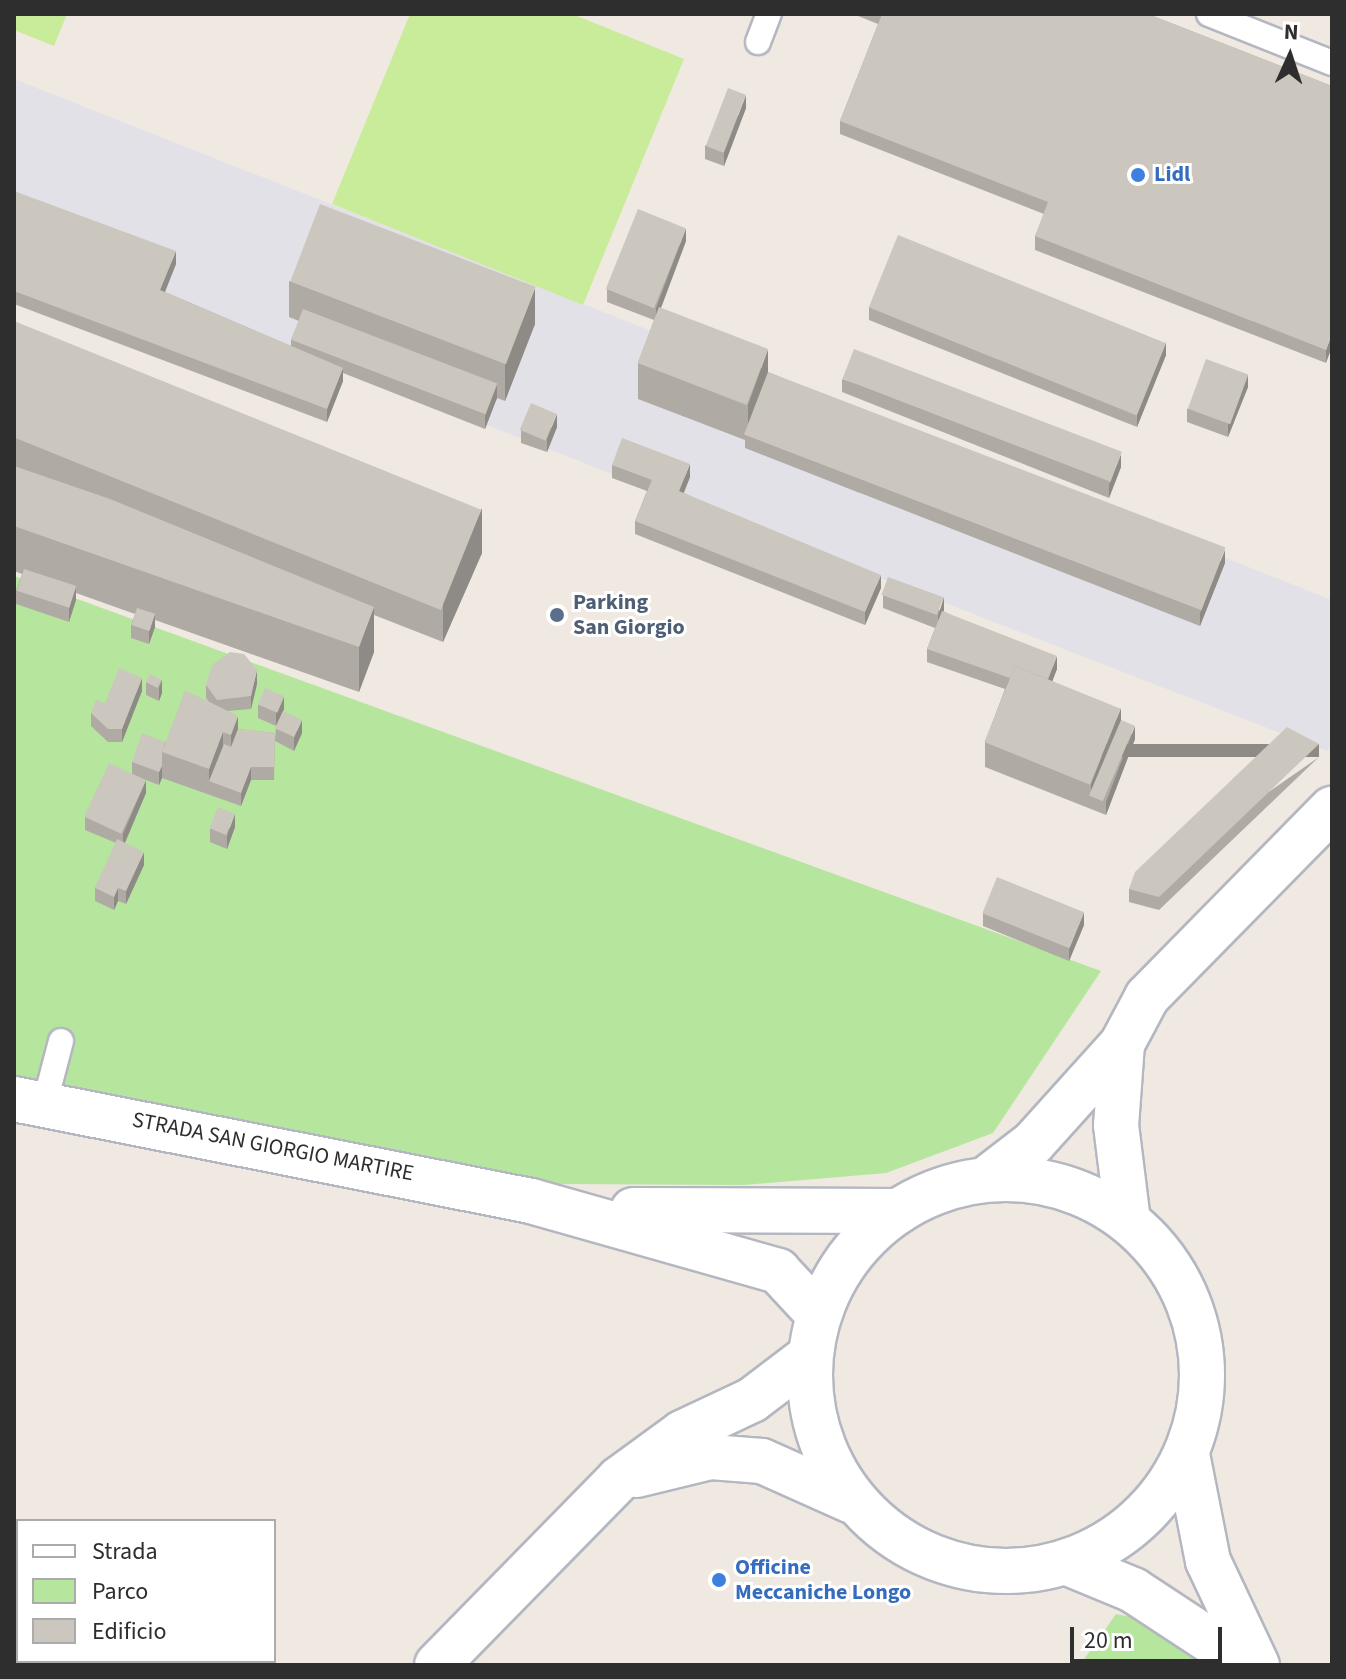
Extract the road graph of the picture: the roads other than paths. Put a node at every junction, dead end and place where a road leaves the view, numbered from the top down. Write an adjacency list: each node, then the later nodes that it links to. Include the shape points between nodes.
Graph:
1 (769, 14): 3 (lane)
2 (1209, 14): 4 (lane)
3 (758, 42)
4 (1332, 63)
5 (1332, 809): 7 (street, via 1147,997)
6 (61, 1041): 8 (lane)
7 (1122, 1044): 9 (street, via 1033,1143); 12 (street, via 1116,1125)
8 (29, 1100): 10 (street, STRADA SAN GIORGIO MARTIRE)
9 (985, 1180): 11 (street); 12 (street, via 1036,1181 1085,1195)
10 (531, 1201): 11 (street, STRADA SAN GIORGIO MARTIRE, via 683,1214); 13 (street, STRADA SAN GIORGIO MARTIRE, via 778,1271)
11 (899, 1211): 13 (street, via 848,1259)
12 (1128, 1221): 15 (street, via 1165,1258 1189,1303 1202,1353 1201,1405)
13 (818, 1314): 14 (street)
14 (810, 1356): 16 (street, via 752,1400 682,1433); 17 (street, via 812,1406 829,1458)
15 (1187, 1454): 18 (street, via 1138,1522); 21 (street, via 1208,1561)
16 (619, 1479): 17 (street, via 711,1457 762,1461); 19 (street)
17 (859, 1505): 18 (street, via 902,1541 954,1564 1010,1571)
18 (1065, 1562): 20 (street, via 1133,1590)
19 (437, 1665)
20 (1247, 1665)
21 (1257, 1665)

